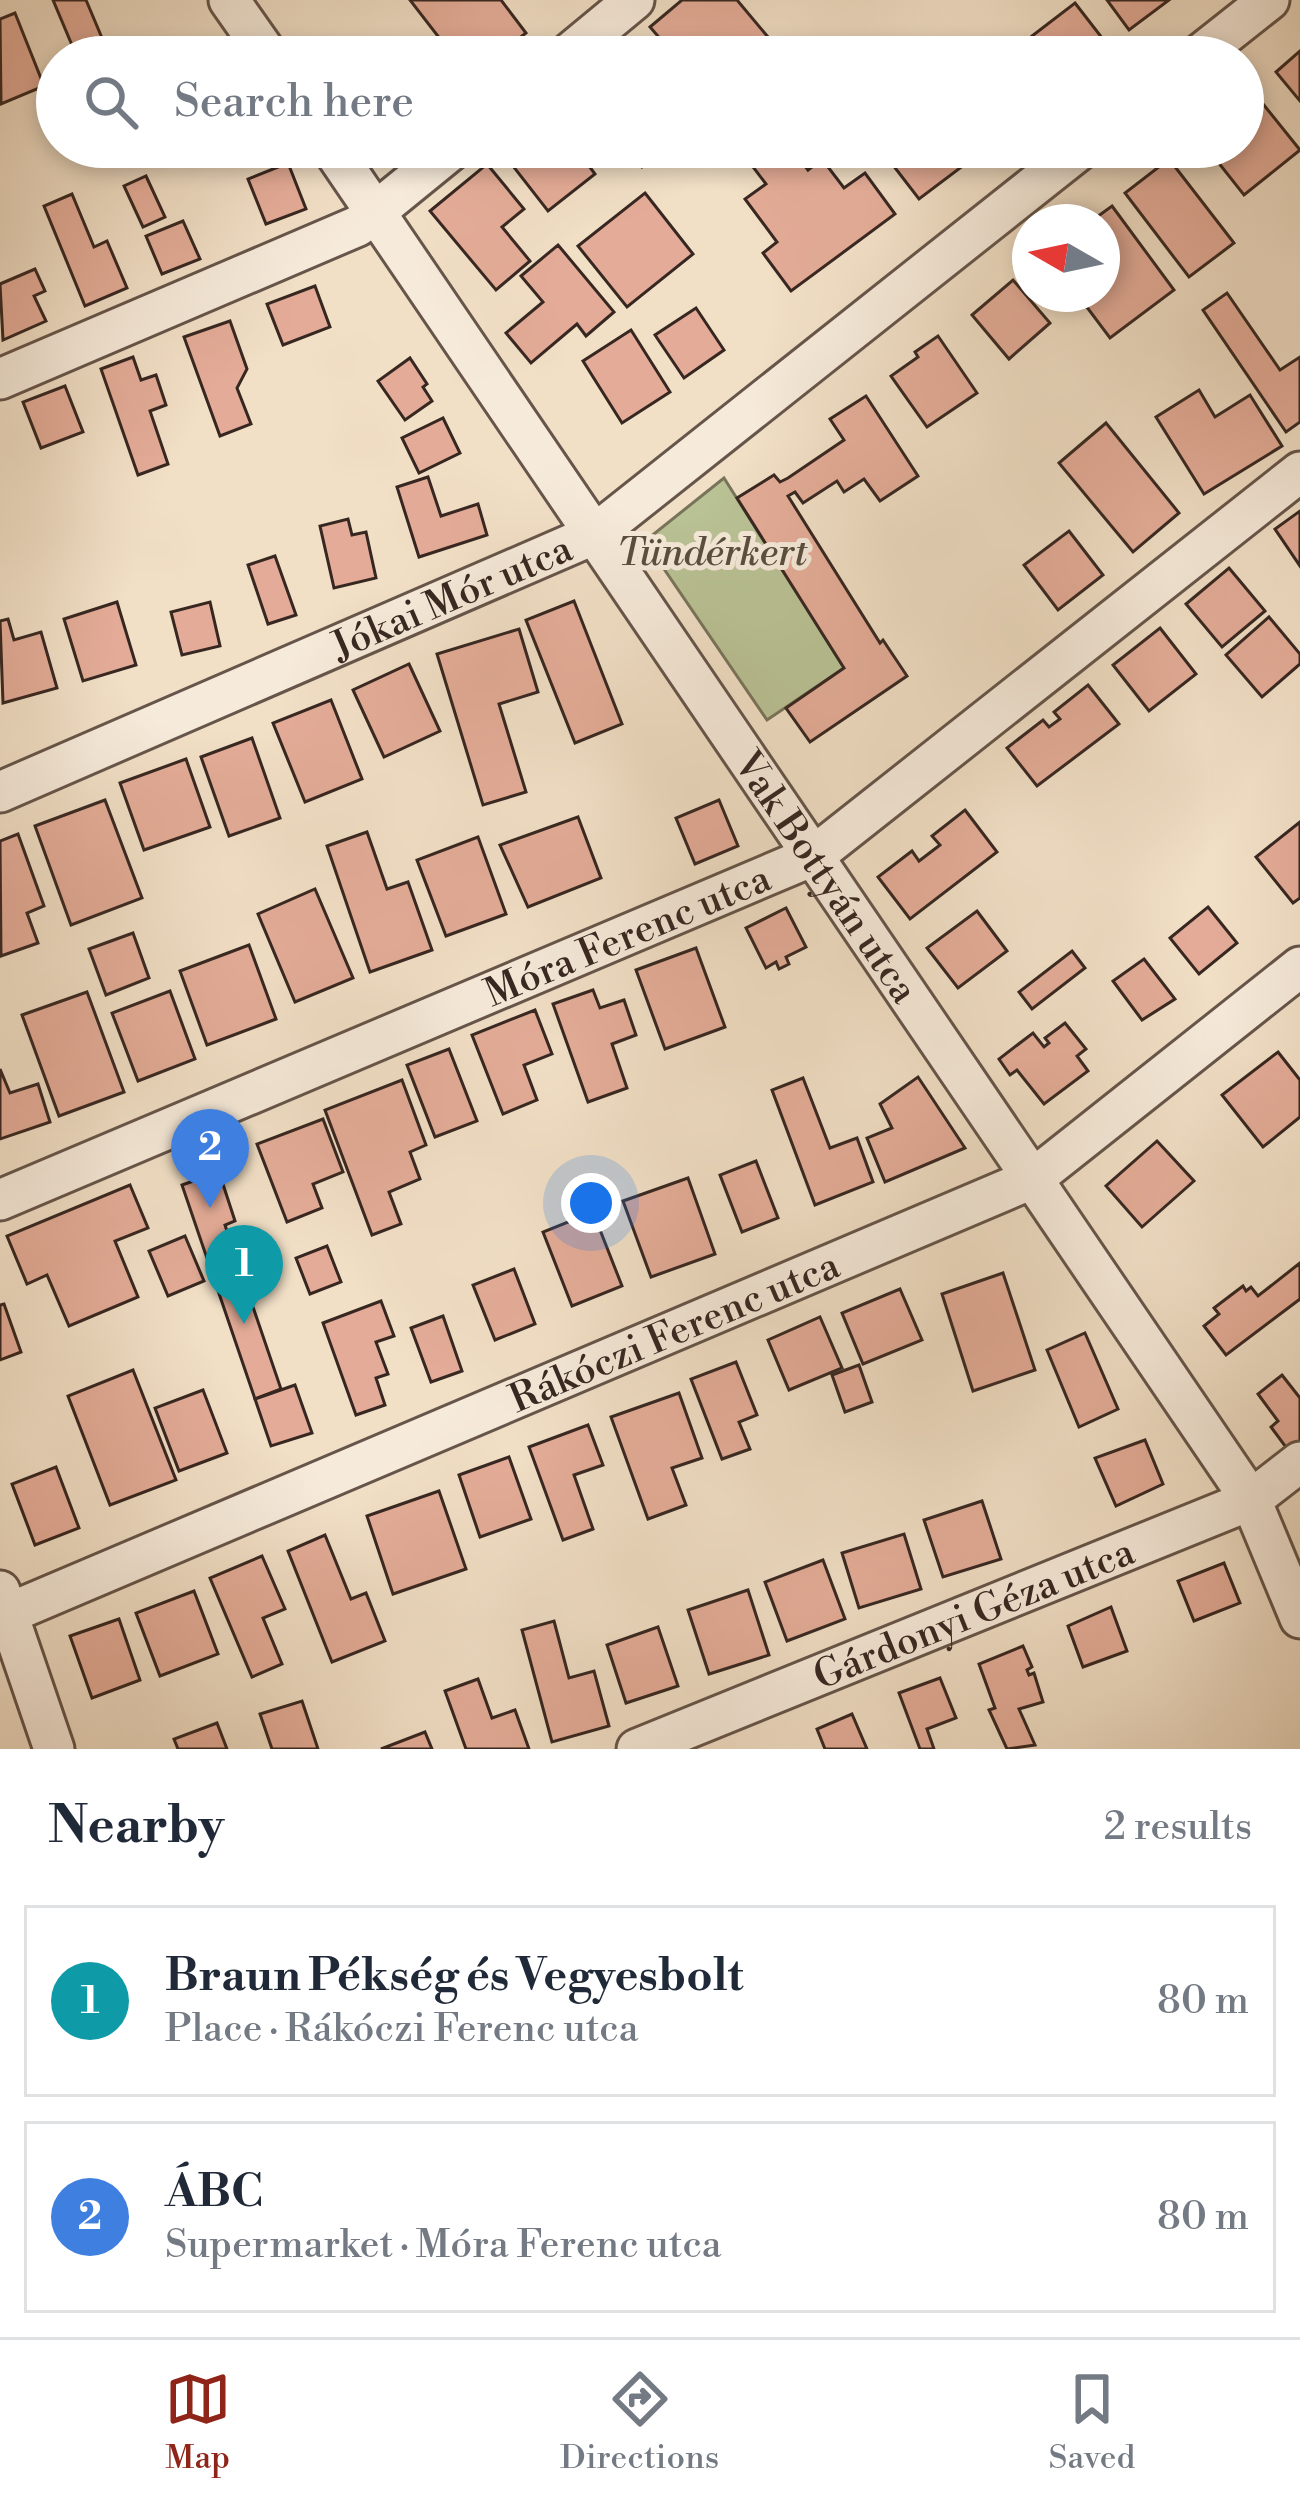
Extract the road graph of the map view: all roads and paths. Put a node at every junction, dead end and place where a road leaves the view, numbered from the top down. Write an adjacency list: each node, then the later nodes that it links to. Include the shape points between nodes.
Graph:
1 (230, 0): 4 (street)
2 (634, 0): 5 (street)
3 (1269, 0): 6 (street)
4 (255, 36)
5 (590, 36)
6 (1224, 36)
7 (345, 168): 10 (street, Vak Bottyán utca)
8 (429, 168): 10 (street)
9 (1057, 168): 13 (street, Jókai Mór utca)
10 (375, 212): 11 (street, via 311,248); 13 (street, Vak Bottyán utca)
11 (0, 379)
12 (1300, 472): 15 (street, Móra Ferenc utca)
13 (595, 534): 14 (street, Jókai Mór utca); 15 (street, Vak Bottyán utca)
14 (0, 792)
15 (814, 854): 17 (street, Vak Bottyán utca); 18 (street, Móra Ferenc utca)
16 (1300, 968): 17 (street, Rákóczi Ferenc utca)
17 (1034, 1178): 20 (street, Vak Bottyán utca); 21 (street, Rákóczi Ferenc utca)
18 (0, 1200)
19 (1300, 1462): 20 (street, Gárdonyi Géza utca)
20 (1251, 1500): 22 (street, Vak Bottyán utca); 24 (street, Gárdonyi Géza utca)
21 (3, 1607): 23 (street)
22 (1300, 1618)
23 (54, 1749)
24 (637, 1749)

